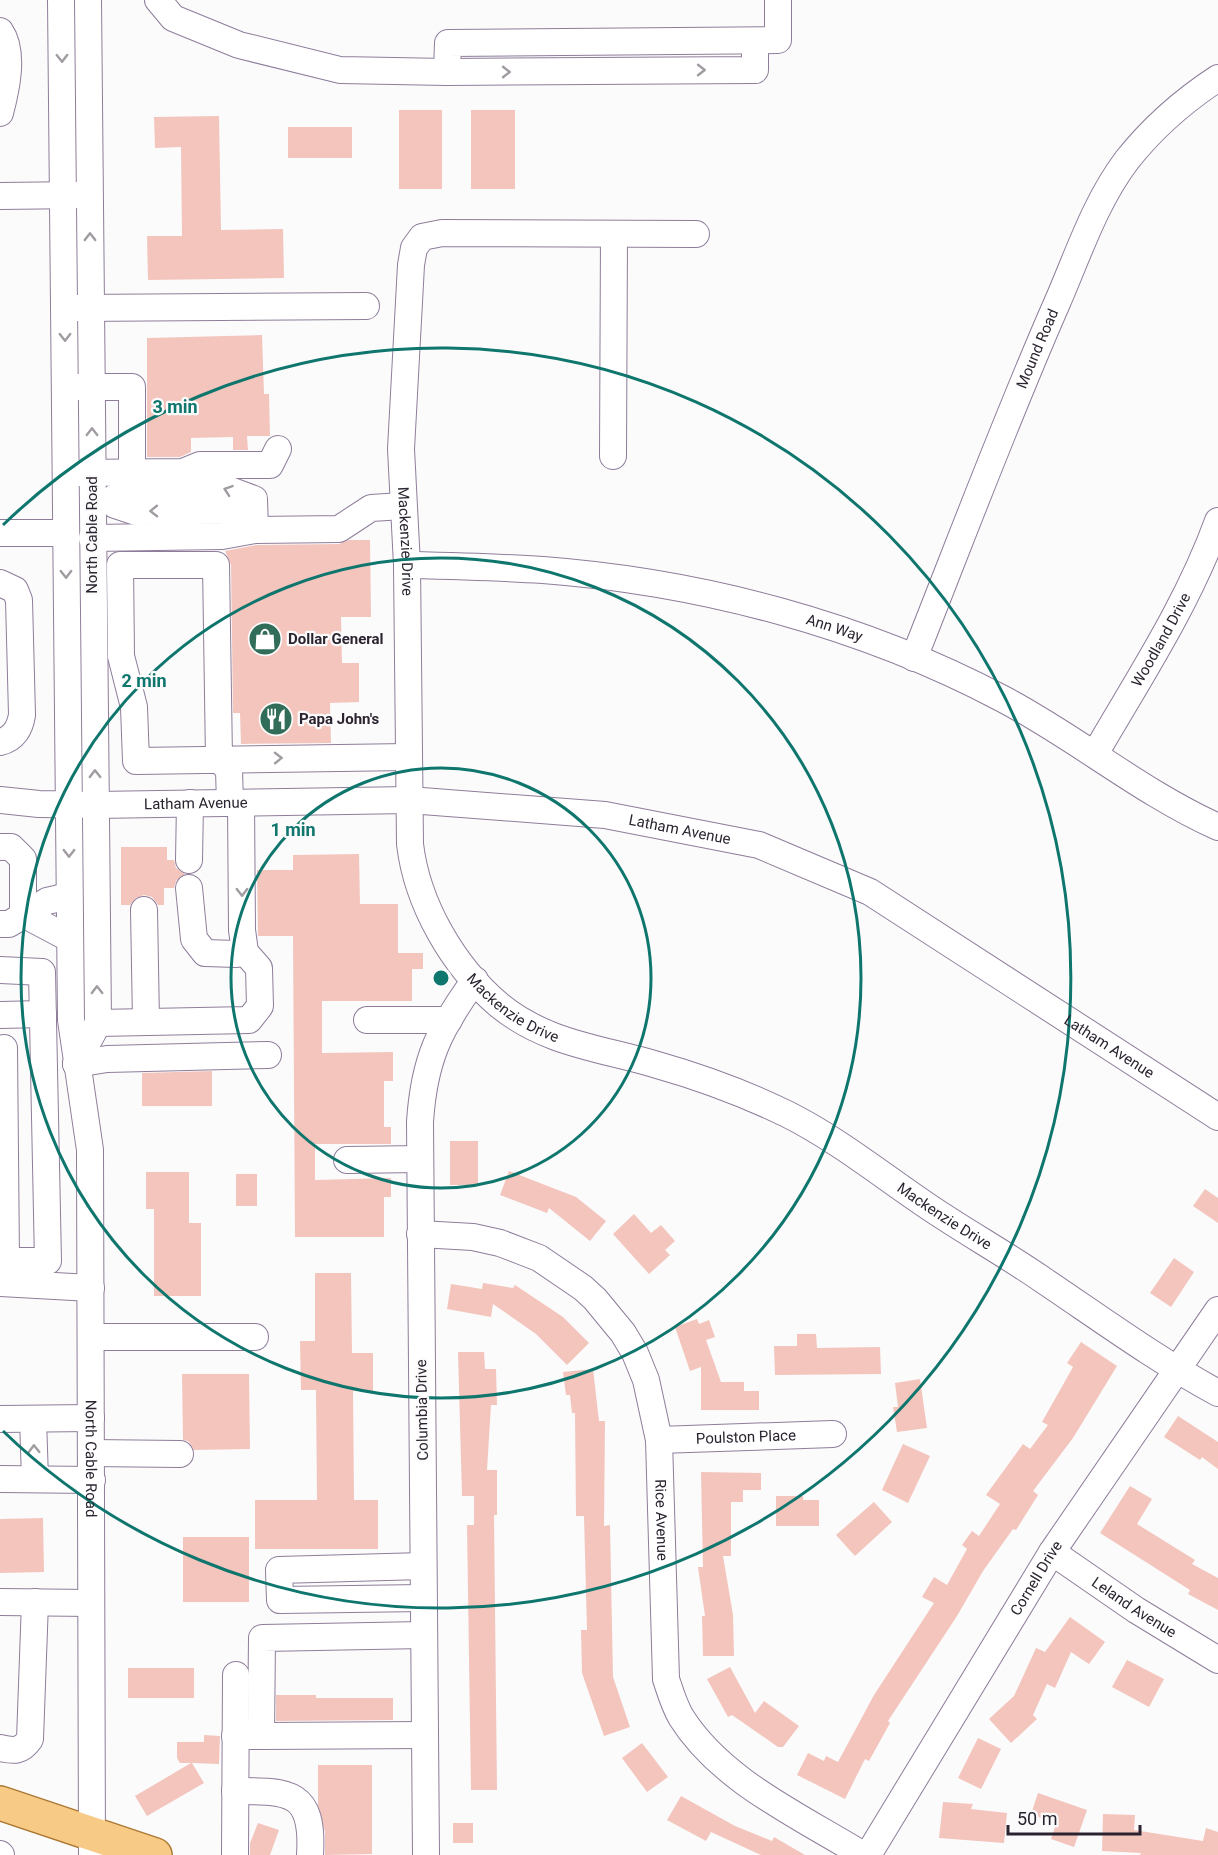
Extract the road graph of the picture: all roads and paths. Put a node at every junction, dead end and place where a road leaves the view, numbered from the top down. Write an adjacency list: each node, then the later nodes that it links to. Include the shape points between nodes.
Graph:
1 (61, 0): 8 (street, North Cable Road, one-way to 8)
2 (88, 0): 9 (street, North Cable Road)
3 (158, 0): 4 (street, via 173,18 239,45 340,70 447,72 448,43 778,40)
4 (778, 0)
5 (0, 31): 7 (street, via 7,44 7,76)
6 (1218, 78): 33 (street, Mound Road, via 1152,130 1101,200)
7 (0, 113)
8 (63, 195): 9 (street); 10 (street); 15 (street, North Cable Road)
9 (90, 195): 14 (street, North Cable Road, one-way to 9)
10 (0, 196)
11 (614, 234): 12 (street); 19 (street); 23 (street, Mackenzie Drive, via 442,233 422,237 414,248 410,276 401,448)
12 (696, 234)
13 (366, 306): 14 (street)
14 (91, 307): 15 (street); 17 (street, North Cable Road)
15 (64, 308): 16 (street, North Cable Road, one-way to 16)
16 (65, 387): 17 (street); 21 (street, North Cable Road)
17 (91, 387): 20 (street, via 132,387); 22 (street, North Cable Road, one-way to 17)
18 (278, 449): 20 (street, via 270,465 200,465 183,472)
19 (613, 456)
20 (132, 473): 22 (street)
21 (65, 486): 22 (street); 26 (street, North Cable Road)
22 (103, 493): 24 (street, one-way to 22, via 254,499 219,486 136,488); 28 (street, North Cable Road)
23 (403, 506): 24 (street, via 371,508 339,529); 29 (street, Mackenzie Drive)
24 (255, 520): 28 (street, via 222,536)
25 (1218, 521): 36 (street, Woodland Drive, via 1204,560 1169,628)
26 (66, 532): 27 (street); 43 (street, North Cable Road, one-way to 43)
27 (0, 533)
28 (103, 538): 32 (street, North Cable Road)
29 (407, 565): 33 (street, Ann Way, via 544,570 717,595 821,624); 37 (street, Mackenzie Drive)
30 (5, 585): 34 (street, via 11,712 8,723); 35 (street, via 15,590 19,600 22,715 20,726 10,738)
31 (122, 656): 32 (street); 38 (street, via 134,707 136,760); 38 (street, via 120,565 216,565)
32 (93, 657): 44 (street, North Cable Road, one-way to 32)
33 (914, 658): 36 (street, Ann Way, via 1004,699)
34 (0, 729)
35 (0, 742)
36 (1095, 754): 45 (street, Ann Way)
37 (408, 757): 38 (street, one-way to 37); 40 (street, Mackenzie Drive)
38 (219, 759): 42 (street, via 229,770)
39 (0, 800): 43 (street, Latham Avenue)
40 (409, 800): 42 (street, Latham Avenue); 56 (street, Mackenzie Drive, via 412,861 423,896 446,942); 67 (street, Latham Avenue, via 605,814 759,845 870,892)
41 (190, 803): 42 (street, Latham Avenue); 44 (street, Latham Avenue); 47 (street)
42 (236, 803): 54 (street, one-way to 54, via 242,854)
43 (68, 805): 44 (street, Latham Avenue); 49 (street, North Cable Road, one-way to 49)
44 (96, 806): 62 (street, North Cable Road, one-way to 44)
45 (1218, 826)
46 (0, 847): 51 (street, via 17,850 23,859)
47 (189, 860)
48 (189, 888): 54 (street, via 194,939 205,953 237,954)
49 (69, 896): 51 (street, via 47,901); 53 (street, North Cable Road)
50 (144, 910): 61 (street)
51 (23, 914): 52 (street, via 9,924); 53 (street)
52 (0, 924)
53 (70, 939): 65 (street, North Cable Road)
54 (243, 941): 61 (street, via 259,968 260,1006 249,1020)
55 (0, 970): 57 (street, via 42,972)
56 (475, 980): 60 (street, Columbia Drive); 76 (street, Mackenzie Drive, via 498,1004 553,1038 702,1079 789,1115)
57 (43, 1014): 58 (street); 63 (street)
58 (0, 1016)
59 (367, 1020): 60 (street)
60 (448, 1020): 68 (street, Columbia Drive, via 435,1042 422,1085)
61 (146, 1021): 62 (street)
62 (98, 1023): 65 (street, North Cable Road)
63 (45, 1047): 64 (street); 65 (street); 71 (street, via 48,1261)
64 (2, 1048): 71 (street)
65 (75, 1055): 66 (street, via 107,1059); 72 (street, North Cable Road, via 90,1150)
66 (268, 1055)
67 (1218, 1117)
68 (420, 1159): 69 (street); 70 (street, Columbia Drive)
69 (347, 1160)
70 (420, 1234): 82 (street, Rice Avenue, via 500,1243 539,1258 583,1287 608,1313 635,1353 646,1380); 89 (street, Columbia Drive)
71 (2, 1268): 72 (street)
72 (91, 1287): 74 (street, North Cable Road)
73 (1218, 1310): 76 (street, Cornell Drive)
74 (91, 1336): 75 (street); 78 (street, North Cable Road)
75 (255, 1337)
76 (1177, 1371): 77 (street, Mackenzie Drive); 88 (street, Cornell Drive)
77 (1218, 1393)
78 (91, 1418): 80 (street); 83 (street, North Cable Road)
79 (0, 1419): 80 (street)
80 (33, 1419): 86 (street, one-way to 80)
81 (833, 1434): 82 (street, Poulston Place)
82 (659, 1440): 107 (street, Rice Avenue, via 666,1678 680,1714 722,1764)
83 (91, 1453): 84 (street); 87 (street, North Cable Road)
84 (180, 1454)
85 (2, 1478): 86 (street)
86 (35, 1479): 87 (street)
87 (92, 1480): 93 (street, North Cable Road)
88 (1052, 1552): 95 (street, Leland Avenue); 108 (street, Cornell Drive)
89 (423, 1566): 90 (street, Columbia Drive); 90 (street, via 279,1570 280,1600)
90 (423, 1598): 94 (street, Columbia Drive)
91 (0, 1602): 92 (street)
92 (35, 1602): 93 (street); 99 (street, via 30,1739 17,1751)
93 (91, 1603): 102 (street, North Cable Road)
94 (424, 1635): 97 (street, Columbia Drive); 98 (street, via 262,1638)
95 (1218, 1660)
96 (236, 1675): 98 (street)
97 (425, 1735): 98 (street); 106 (street, Columbia Drive)
98 (248, 1736): 100 (street)
99 (0, 1748)
100 (235, 1791): 104 (street); 105 (street, via 284,1794 303,1806 309,1816)
101 (0, 1803): 102 (main road)
102 (92, 1844): 103 (main road)
103 (155, 1855)
104 (235, 1855)
105 (310, 1855)
106 (426, 1855)
107 (863, 1855)
108 (868, 1855)

